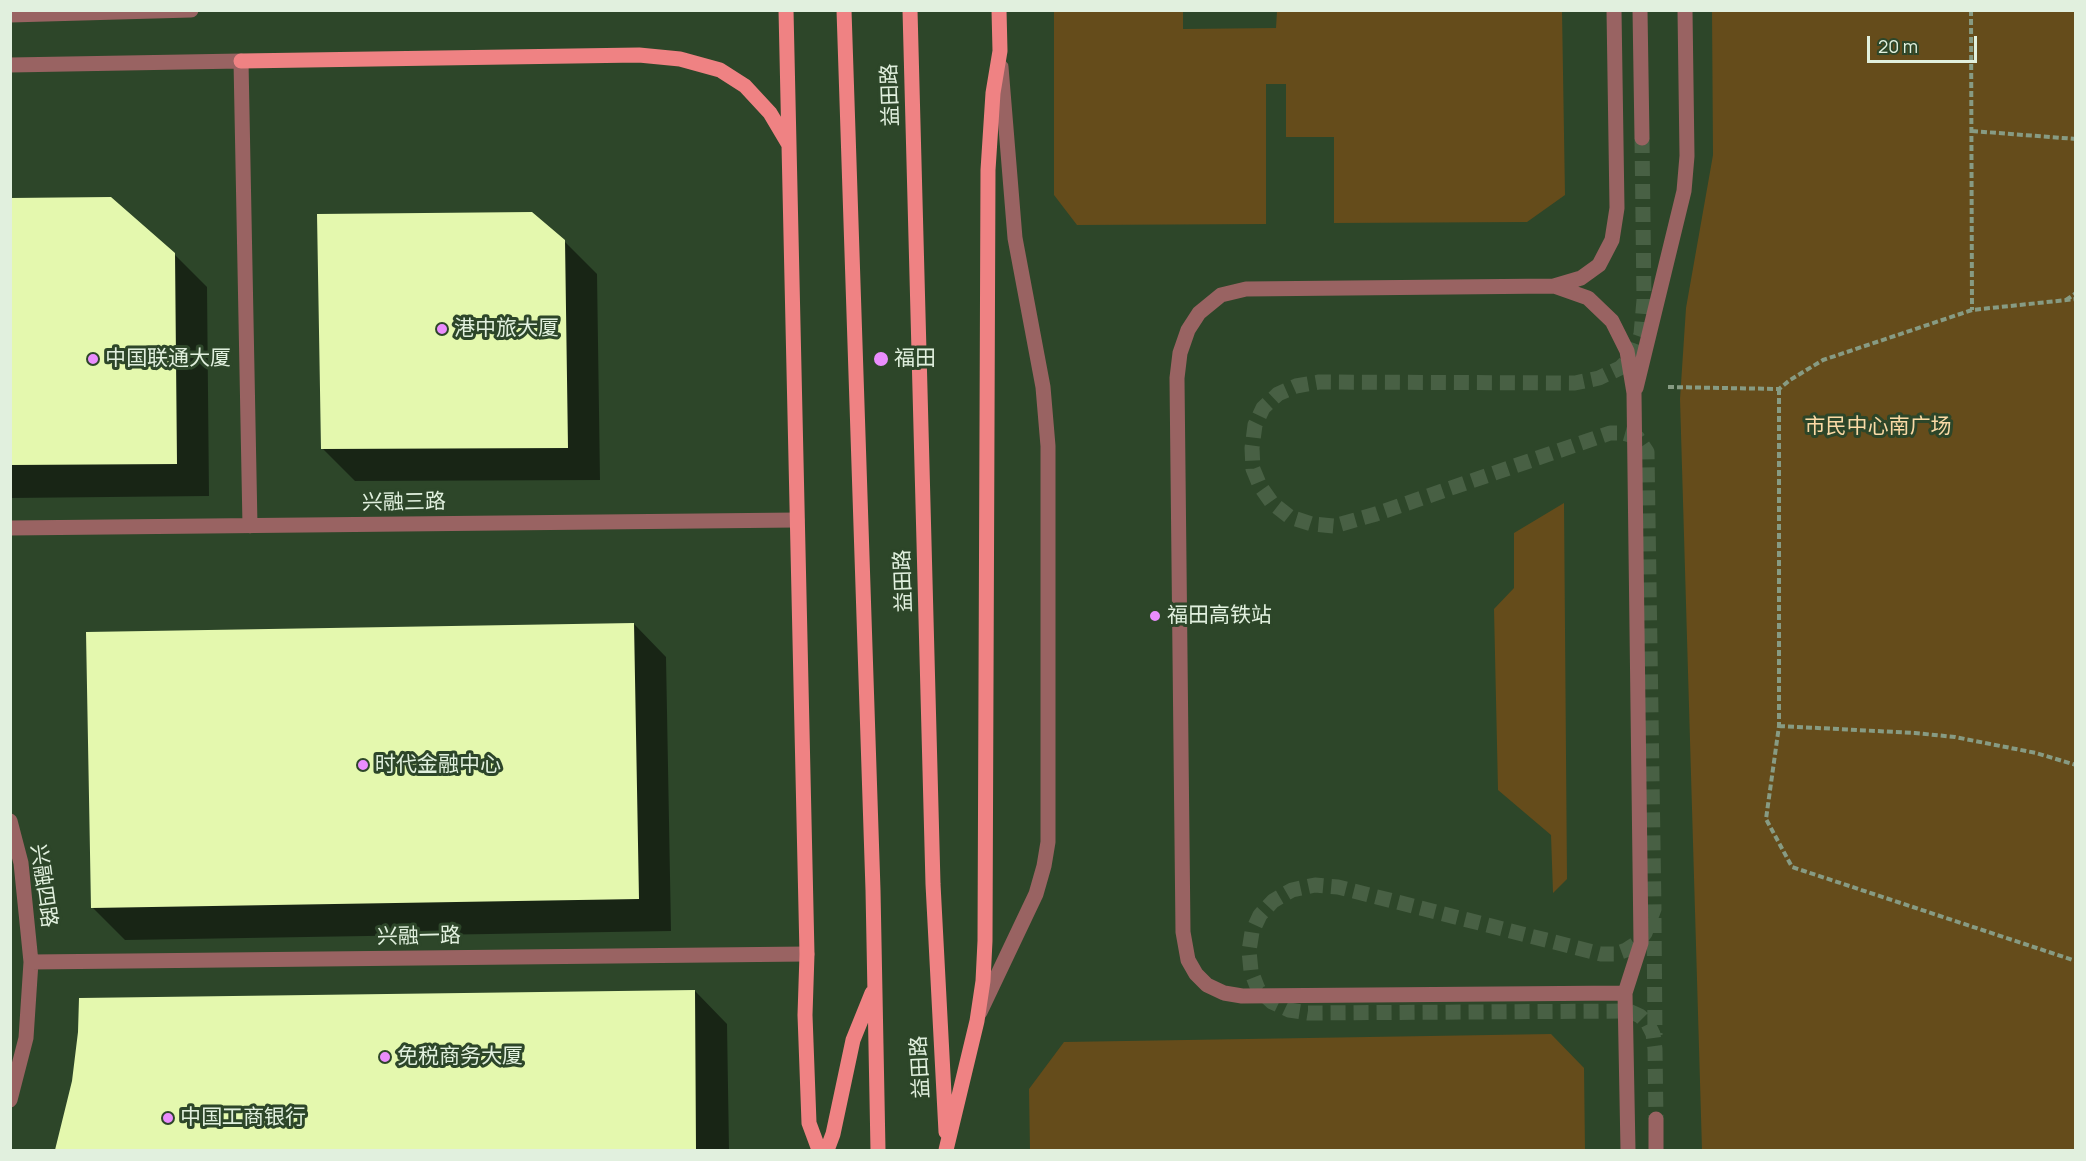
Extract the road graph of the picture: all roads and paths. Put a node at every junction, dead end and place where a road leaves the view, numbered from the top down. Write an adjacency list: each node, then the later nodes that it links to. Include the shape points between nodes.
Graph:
1 (191, 10): 10 (street)
2 (786, 10): 17 (main road)
3 (844, 10): 35 (main road, 益田路)
4 (910, 10): 43 (main road, 益田路, via 933,884)
5 (999, 10): 11 (main road)
6 (1614, 10): 18 (street, via 1617,208 1612,240 1599,265 1581,278)
7 (1640, 10): 15 (street)
8 (1684, 10): 25 (street, via 1684,192)
9 (1971, 10): 14 (path)
10 (10, 15)
11 (1000, 51): 37 (main road, via 988,170 985,941); 37 (street, via 1015,238 1043,387 1048,446 1048,842 1036,894)
12 (241, 61): 13 (street); 17 (main road, via 639,55 680,59 720,70 745,86 770,112); 27 (street)
13 (10, 65)
14 (1971, 131): 16 (path); 22 (path)
15 (1642, 138)
16 (2076, 139)
17 (790, 147): 26 (main road)
18 (1554, 286): 25 (street, via 1588,298 1612,321 1628,351); 36 (street, via 1246,289 1221,295 1199,313 1188,330 1177,378 1184,946 1196,974 1207,985 1242,996)
19 (2076, 293): 21 (path)
20 (2076, 299): 21 (path)
21 (2066, 300): 22 (path)
22 (1972, 310): 24 (path, via 1824,360)
23 (1668, 387): 24 (path)
24 (1779, 389): 29 (path)
25 (1634, 393): 36 (street, via 1641,943)
26 (797, 520): 27 (street, 兴融三路); 32 (main road)
27 (250, 526): 28 (street, 兴融三路)
28 (10, 528)
29 (1779, 726): 30 (path, via 1955,737); 33 (path, via 1766,819 1792,867)
30 (2076, 765)
31 (10, 821): 34 (street, 兴融四路, via 21,863)
32 (807, 954): 34 (street, 兴融一路); 40 (main road, via 809,1123)
33 (2076, 961)
34 (31, 962): 38 (street, 兴融四路, via 26,1038)
35 (875, 987): 41 (main road, via 854,1040); 42 (main road, 益田路)
36 (1625, 993): 44 (street)
37 (977, 1021): 43 (main road)
38 (10, 1100)
39 (1656, 1119): 45 (street)
40 (819, 1150)
41 (827, 1150)
42 (878, 1150)
43 (946, 1150)
44 (1628, 1150)
45 (1656, 1150)

